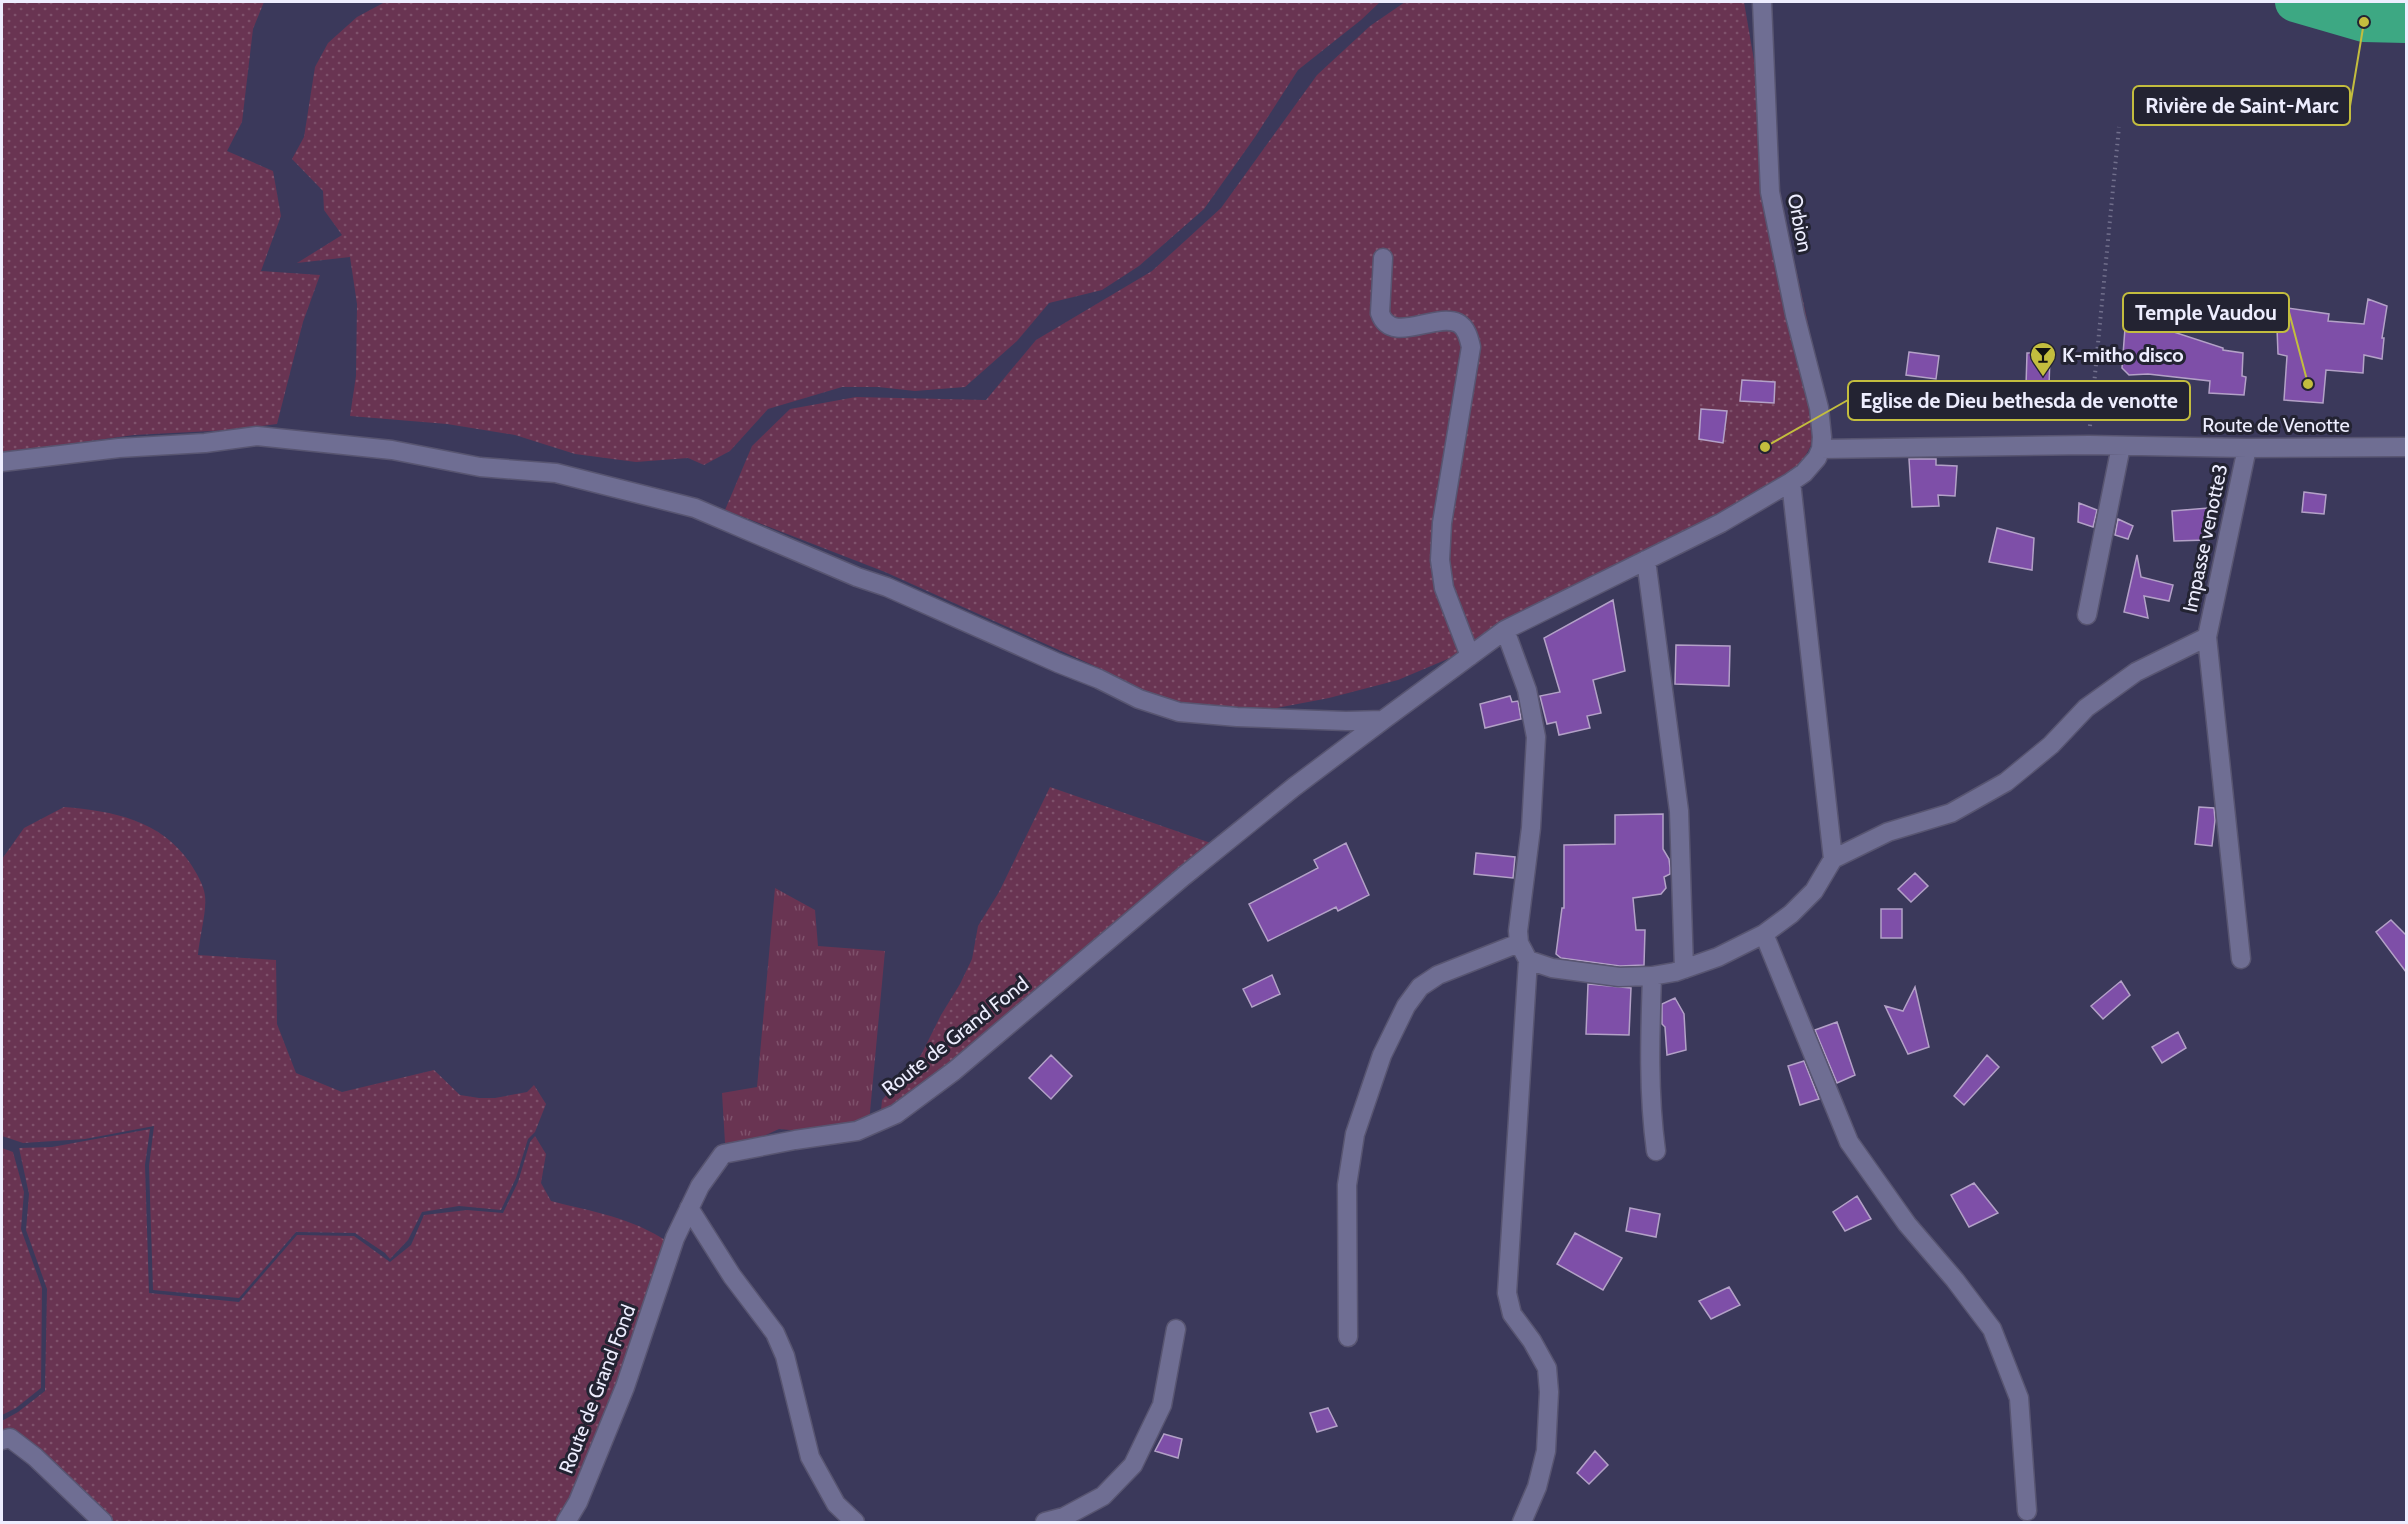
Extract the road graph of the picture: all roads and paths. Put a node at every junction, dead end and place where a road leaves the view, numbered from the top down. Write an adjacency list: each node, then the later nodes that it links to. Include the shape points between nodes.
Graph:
1 (1762, 2): 8 (street, Orbion, via 1770,192 1795,315 1815,388)
2 (2119, 127): 4 (path)
3 (1383, 258): 15 (street, via 1382,321 1400,328 1459,323 1467,332 1471,347 1442,523 1440,560 1444,588)
4 (2089, 445): 5 (street, Route de Venotte); 8 (street, Route de Venotte)
5 (2121, 446): 7 (street, Route de Venotte); 12 (street)
6 (2406, 447): 7 (street, Route de Venotte)
7 (2247, 448): 14 (street, Impasse venotte3)
8 (1821, 449): 10 (street, Route de Grand Fond, via 1810,466)
9 (2, 462): 16 (street, via 257,436 392,450 480,467 556,473 696,508 887,587 1138,699 1179,712)
10 (1791, 482): 11 (street, Route de Grand Fond); 17 (street)
11 (1646, 560): 13 (street, Route de Grand Fond); 22 (street, via 1679,812)
12 (2087, 615)
13 (1505, 630): 15 (street, Route de Grand Fond); 19 (street, via 1527,690 1536,737)
14 (2207, 637): 17 (street, via 2136,672 2086,708 2051,745 2006,782 1951,813 1888,832); 20 (street, Impasse venotte3)
15 (1470, 656): 16 (street, Route de Grand Fond)
16 (1383, 720): 25 (street, Route de Grand Fond, via 1294,787 954,1071 896,1114 857,1131 723,1154)
17 (1833, 859): 18 (street, via 1814,891)
18 (1764, 934): 22 (street); 29 (street, via 1849,1142 1907,1224 1992,1329 2019,1398)
19 (1519, 944): 21 (street); 27 (street, via 1438,975 1420,987 1406,1005 1382,1055 1355,1134 1347,1185)
20 (2241, 959)
21 (1528, 960): 23 (street, via 1552,968 1619,977); 35 (street, via 1507,1293 1512,1314 1547,1368 1549,1392 1546,1451 1537,1487)
22 (1684, 969): 23 (street)
23 (1652, 976): 24 (street, via 1650,1109)
24 (1656, 1151)
25 (689, 1208): 32 (street, Route de Grand Fond, via 675,1238 625,1387); 33 (street, via 732,1276 775,1333 785,1356 810,1457 836,1504)
26 (1176, 1329): 30 (street, via 1162,1405 1133,1465 1103,1496)
27 (1348, 1337)
28 (2, 1440): 31 (street, via 10,1438 35,1457)
29 (2027, 1511)
30 (1064, 1520): 34 (street)
31 (103, 1522)
32 (566, 1522)
33 (855, 1522)
34 (1045, 1522)
35 (1522, 1522)

